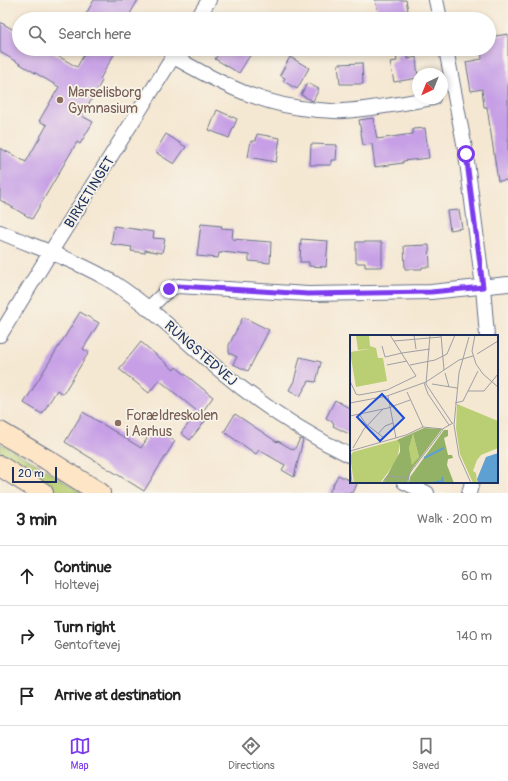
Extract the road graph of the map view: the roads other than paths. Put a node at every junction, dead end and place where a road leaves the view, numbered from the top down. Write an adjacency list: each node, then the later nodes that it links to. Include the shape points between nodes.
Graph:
1 (209, 0): 3 (street)
2 (436, 0): 4 (street)
3 (201, 12)
4 (439, 12)
5 (174, 56): 12 (street, BIRKETINGET)
6 (180, 56): 10 (street, via 205,75 234,90 300,108 342,111)
7 (446, 56): 8 (street)
8 (447, 68)
9 (448, 95): 14 (street, via 466,154)
10 (412, 102)
11 (0, 232): 12 (street, RUNGSTEDVEJ)
12 (50, 253): 15 (street, RUNGSTEDVEJ, via 113,283); 16 (street, BIRKETINGET)
13 (508, 284): 14 (street)
14 (483, 287): 15 (street, via 431,292 308,294 178,286 169,289); 17 (street)
15 (148, 309): 19 (street, RUNGSTEDVEJ, via 245,391 303,429)
16 (0, 335)
17 (487, 335)
18 (0, 432): 24 (main road)
19 (350, 455)
20 (0, 466): 23 (main road)
21 (406, 483): 25 (street)
22 (472, 483): 26 (street)
23 (43, 493)
24 (100, 493)
25 (427, 493)
26 (469, 493)

